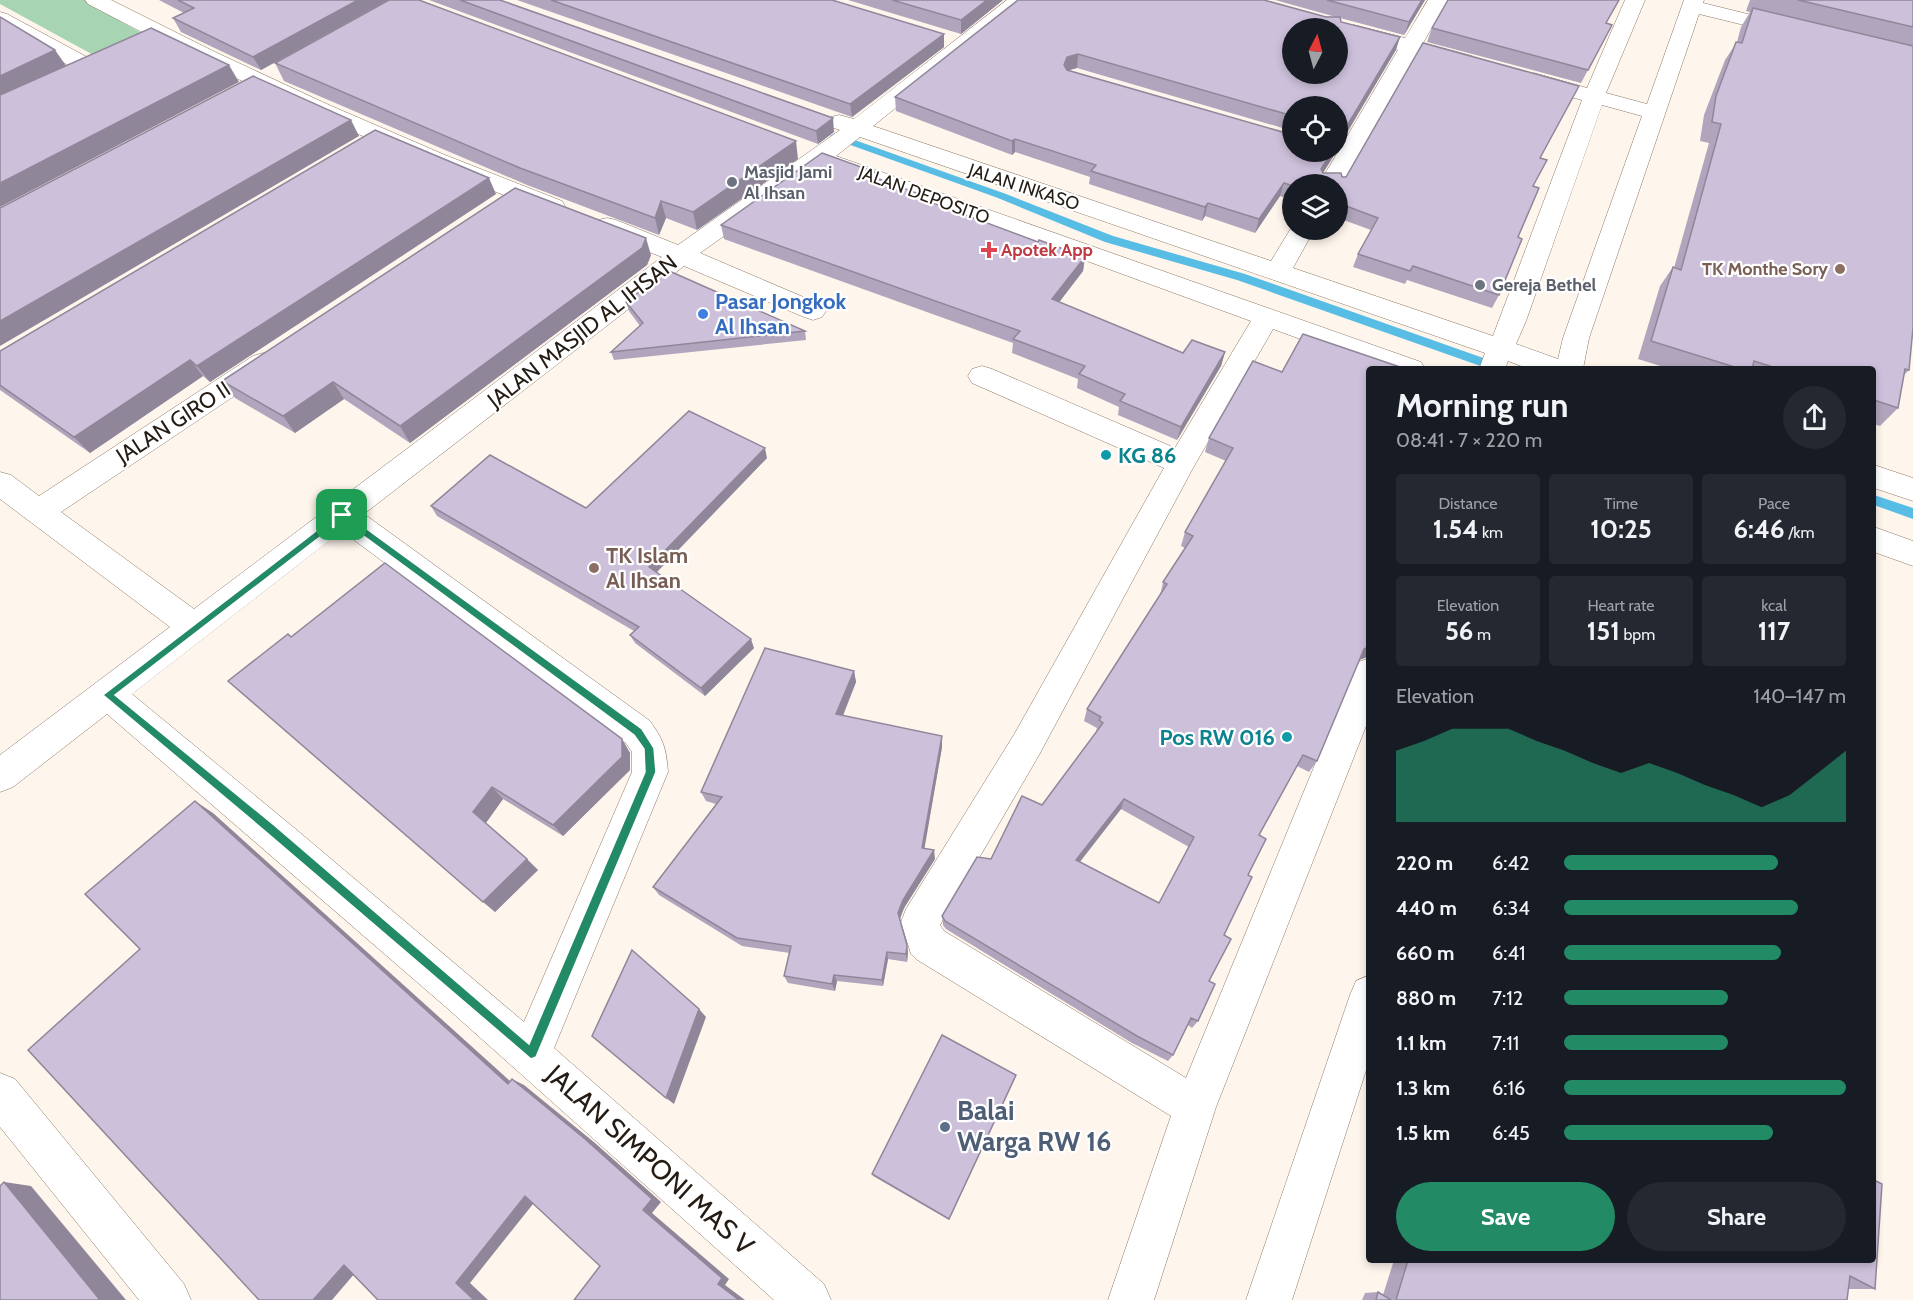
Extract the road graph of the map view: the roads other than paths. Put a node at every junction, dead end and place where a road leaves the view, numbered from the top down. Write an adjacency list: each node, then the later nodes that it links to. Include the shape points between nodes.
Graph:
1 (95, 0): 8 (street)
2 (1020, 0): 11 (street, JALAN MASJID AL IHSAN)
3 (1438, 0): 13 (street)
4 (1635, 0): 22 (street)
5 (1693, 3): 9 (street); 23 (street)
6 (0, 18): 16 (street)
7 (1348, 29): 13 (street)
8 (160, 34): 12 (street); 20 (street)
9 (1808, 34)
10 (940, 36): 11 (street)
11 (962, 43): 25 (street, JALAN MASJID AL IHSAN)
12 (140, 44)
13 (1411, 46): 15 (street); 27 (street)
14 (110, 58): 16 (street)
15 (1480, 65)
16 (90, 68): 19 (street)
17 (281, 70): 20 (street)
18 (1514, 74): 22 (street)
19 (70, 77)
20 (261, 82): 21 (street); 26 (street)
21 (240, 93)
22 (1598, 97): 23 (street); 39 (street)
23 (1651, 112): 42 (street)
24 (823, 117): 25 (street, JALAN INKASO)
25 (851, 132): 29 (street, JALAN MASJID AL IHSAN); 31 (street, JALAN INKASO)
26 (381, 135): 28 (street); 30 (street)
27 (1348, 143)
28 (350, 153)
29 (814, 153): 31 (street, JALAN DEPOSITO); 34 (street, JALAN MASJID AL IHSAN)
30 (520, 193): 32 (street); 34 (street)
31 (1003, 202): 35 (street, JALAN INKASO); 37 (street, JALAN DEPOSITO)
32 (490, 213)
33 (1296, 240): 35 (street)
34 (681, 255): 36 (street); 49 (street, JALAN MASJID AL IHSAN)
35 (1278, 271): 39 (street, JALAN INKASO)
36 (813, 311)
37 (1267, 316): 40 (street, JALAN DEPOSITO); 44 (street)
38 (283, 350): 48 (street, JALAN GIRO II)
39 (1497, 357): 41 (street, JALAN INKASO)
40 (1403, 366)
41 (1543, 366)
42 (1570, 366)
43 (982, 376): 44 (street)
44 (1181, 463): 59 (street, via 1027,744 921,922 921,930 930,945)
45 (1876, 477): 47 (street)
46 (0, 483): 48 (street)
47 (1913, 490)
48 (37, 512): 52 (street)
49 (342, 515): 52 (street, JALAN MASJID AL IHSAN); 57 (street, via 638,732 649,748 650,772)
50 (1876, 540): 51 (street)
51 (1913, 554)
52 (195, 628): 54 (street, JALAN MASJID AL IHSAN)
53 (1366, 682): 59 (street)
54 (108, 695): 55 (street, JALAN MASJID AL IHSAN); 57 (street, JALAN SIMPONI MAS V, via 270,828)
55 (0, 776)
56 (1366, 1007): 63 (street)
57 (531, 1053): 61 (street, JALAN SIMPONI MAS V)
58 (0, 1094): 60 (street)
59 (1195, 1107): 62 (street)
60 (168, 1300)
61 (808, 1300)
62 (1131, 1300)
63 (1269, 1300)

